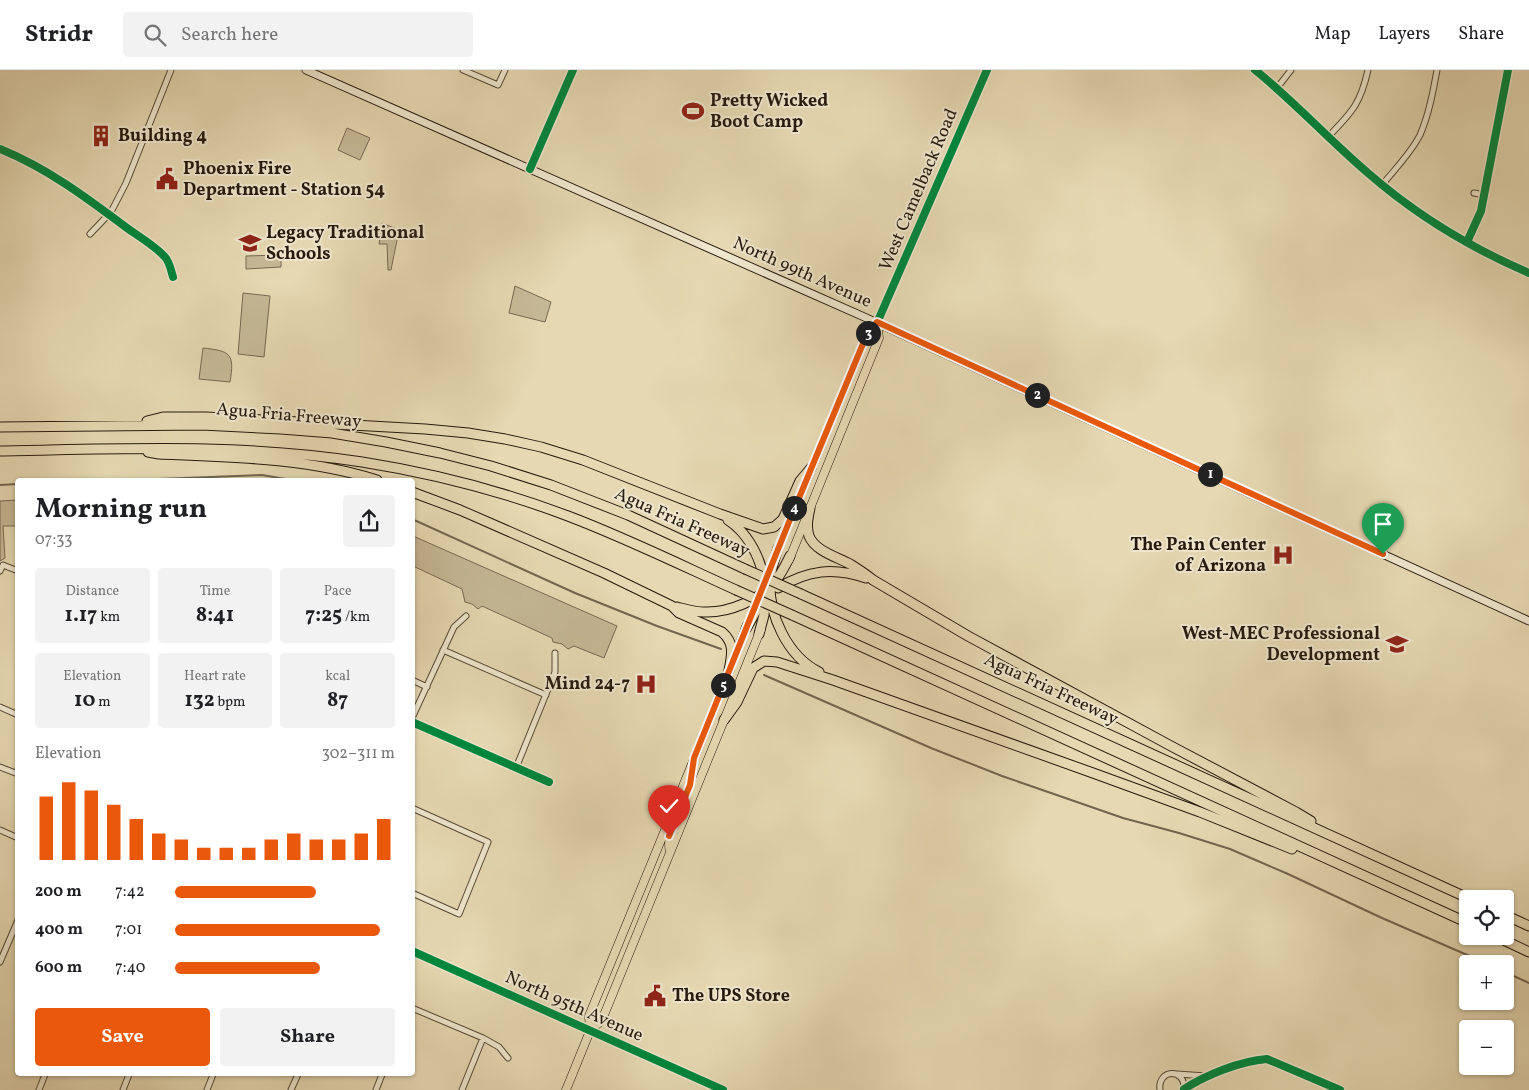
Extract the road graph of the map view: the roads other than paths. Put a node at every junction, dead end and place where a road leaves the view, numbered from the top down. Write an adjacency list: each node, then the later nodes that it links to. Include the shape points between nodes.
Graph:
1 (171, 70): 19 (street, via 126,183)
2 (306, 70): 15 (main road, North 99th Avenue)
3 (463, 70): 4 (street, via 498,86)
4 (505, 70)
5 (573, 70): 15 (street)
6 (987, 70): 24 (main road, West Camelback Road)
7 (1256, 70): 12 (street)
8 (1291, 70): 12 (street)
9 (1368, 70): 13 (street, via 1356,106)
10 (1437, 70): 16 (street, via 1420,134)
11 (1508, 70): 18 (street)
12 (1277, 88): 13 (street)
13 (1328, 137): 16 (street)
14 (0, 148): 19 (street, via 42,169)
15 (530, 169): 24 (main road, North 99th Avenue)
16 (1382, 184): 21 (street, via 1421,214)
17 (1474, 192): 18 (street)
18 (1484, 195): 21 (street, via 1481,211)
19 (108, 214): 20 (street); 23 (street, via 165,257)
20 (90, 234)
21 (1466, 242): 22 (street)
22 (1529, 273)
23 (173, 277)
24 (877, 322): 29 (main road, West Camelback Road, via 867,334); 32 (main road, West Camelback Road, via 880,338); 42 (main road, North 99th Avenue)
25 (134, 425): 26 (highway, Agua Fria Freeway); 33 (highway, via 163,417 206,417 468,433 524,443 569,456); 65 (highway, Agua Fria Freeway, bridge, via 202,424 361,437 519,474 654,526)
26 (0, 427)
27 (128, 449): 28 (highway, Agua Fria Freeway); 30 (highway, via 299,463); 67 (highway, Agua Fria Freeway, bridge, via 206,448 294,453 362,462 421,473 566,515)
28 (0, 451)
29 (811, 468): 33 (highway, via 800,481 778,525 757,528); 34 (main road, West Camelback Road)
30 (368, 478)
31 (415, 493): 40 (highway, via 604,573)
32 (810, 508): 35 (main road, West Camelback Road); 38 (highway, via 808,530 815,545)
33 (720, 514): 39 (highway, via 743,533 759,560)
34 (778, 548): 39 (highway)
35 (790, 556): 39 (highway)
36 (15, 570): 37 (street, via 3,564)
37 (0, 571)
38 (873, 580): 39 (highway, via 845,572 824,571 805,575); 65 (highway, via 983,644 1296,812)
39 (768, 592): 40 (highway, via 719,611 703,612); 43 (highway); 44 (highway); 48 (highway, via 779,626 793,650 804,663)
40 (672, 606): 47 (highway, via 679,613 727,636 732,652)
41 (466, 616): 45 (street, via 454,627)
42 (1529, 621)
43 (746, 628): 47 (main road)
44 (759, 634): 55 (main road)
45 (443, 650): 50 (street); 51 (street)
46 (555, 653): 51 (street, via 556,672)
47 (729, 670): 57 (main road)
48 (833, 680): 55 (highway, via 764,661 750,671 737,702); 67 (highway, via 1093,772)
49 (415, 681): 50 (street)
50 (427, 687): 53 (street)
51 (546, 696): 59 (street)
52 (0, 707): 54 (street)
53 (415, 712)
54 (15, 714)
55 (724, 720): 66 (main road)
56 (415, 723): 59 (street)
57 (694, 758): 66 (main road, via 690,785 669,836); 70 (main road)
58 (0, 767): 60 (street)
59 (516, 768): 61 (street)
60 (15, 773)
61 (549, 782)
62 (415, 809): 69 (street, via 488,842 459,914)
63 (0, 830): 64 (street)
64 (15, 837)
65 (1343, 841): 68 (highway, Agua Fria Freeway)
66 (670, 853): 70 (main road, via 660,858 646,890); 80 (main road, via 602,1020)
67 (1333, 863): 72 (highway, Agua Fria Freeway)
68 (1459, 894)
69 (415, 895)
70 (635, 904): 80 (main road, via 589,1016)
71 (1514, 919): 73 (highway)
72 (1459, 920)
73 (1529, 926)
74 (15, 927): 78 (street)
75 (1514, 945): 77 (highway)
76 (415, 952): 80 (street, North 95th Avenue)
77 (1529, 952)
78 (0, 962)
79 (415, 1009): 81 (street)
80 (590, 1030): 96 (main road); 97 (street, North 95th Avenue)
81 (483, 1038): 82 (street, via 499,1047); 95 (street)
82 (508, 1058)
83 (1177, 1074): 89 (street); 98 (street, via 1165,1075); 99 (street, via 1183,1080)
84 (44, 1076): 90 (street)
85 (128, 1076): 91 (street)
86 (212, 1076): 92 (street)
87 (297, 1076): 93 (street)
88 (381, 1076): 94 (street)
89 (1206, 1076): 99 (street); 100 (street, via 1266,1059)
90 (39, 1090)
91 (123, 1090)
92 (207, 1090)
93 (292, 1090)
94 (376, 1090)
95 (462, 1090)
96 (566, 1090)
97 (723, 1090)
98 (1159, 1090)
99 (1184, 1090)
100 (1340, 1090)

